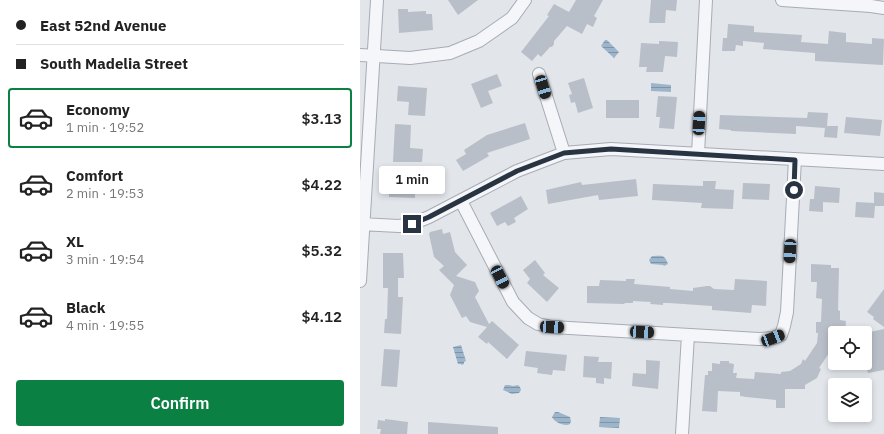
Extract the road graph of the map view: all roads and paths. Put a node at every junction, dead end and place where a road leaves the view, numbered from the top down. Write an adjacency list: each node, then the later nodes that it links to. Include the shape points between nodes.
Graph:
1 (377, 0): 7 (street)
2 (524, 0): 7 (street, via 512,18 479,42 450,53 410,58)
3 (706, 0): 10 (street)
4 (782, 0): 5 (street)
5 (884, 8)
6 (360, 55): 7 (street)
7 (373, 56): 14 (street)
8 (539, 74): 9 (street)
9 (564, 153): 10 (street, via 611,149); 13 (street, via 517,171)
10 (698, 154): 11 (street)
11 (795, 160): 12 (street); 16 (street, via 787,312 781,335 759,339)
12 (884, 164)
13 (461, 201): 14 (street, via 412,224); 16 (street, via 513,302 528,318 538,324)
14 (361, 224): 15 (street)
15 (360, 281)
16 (688, 335): 17 (street)
17 (682, 434)

